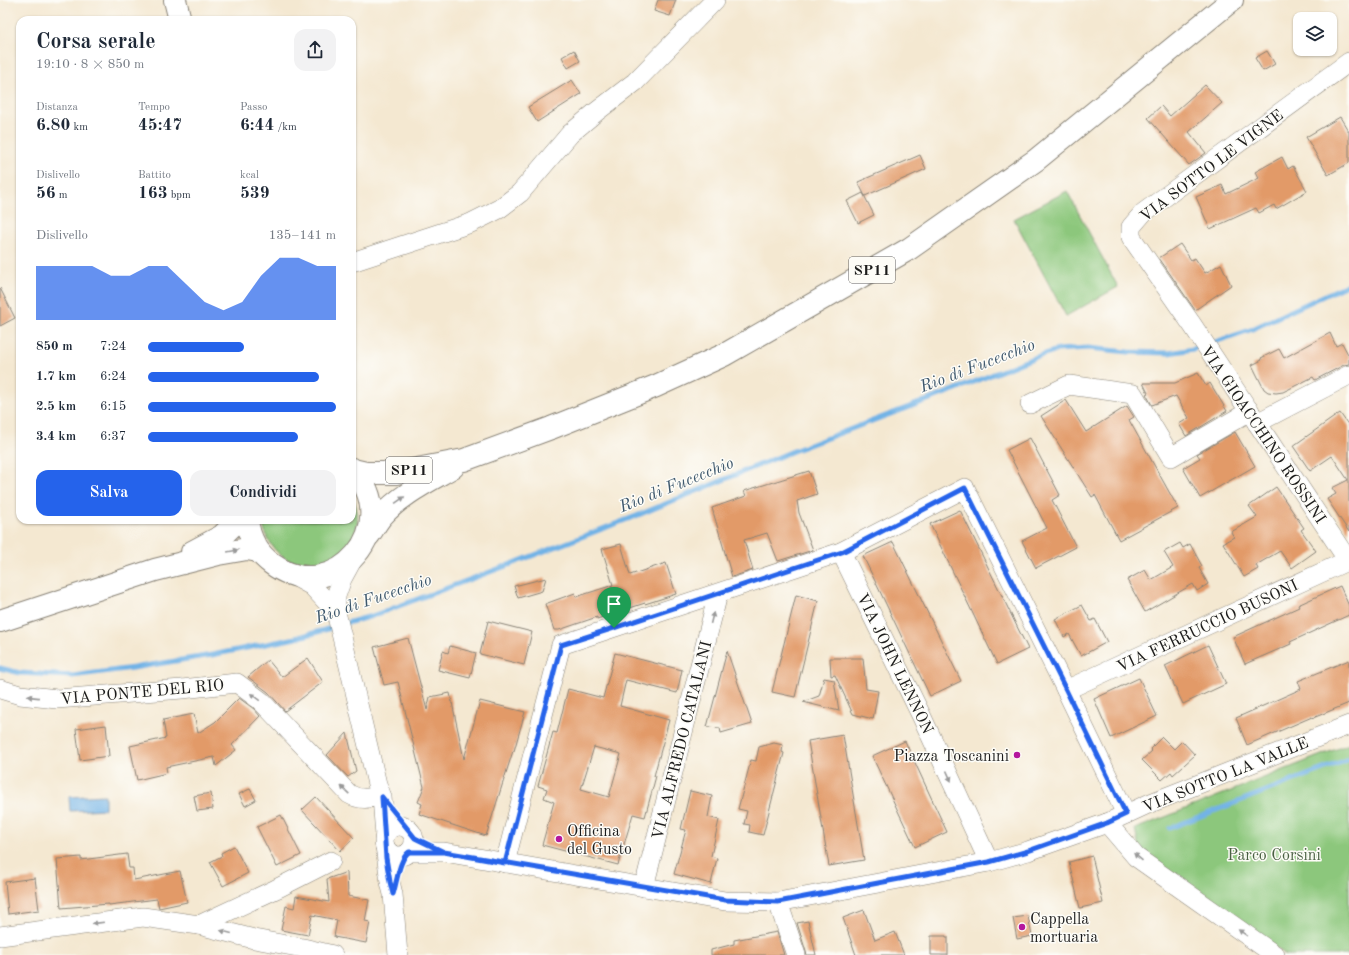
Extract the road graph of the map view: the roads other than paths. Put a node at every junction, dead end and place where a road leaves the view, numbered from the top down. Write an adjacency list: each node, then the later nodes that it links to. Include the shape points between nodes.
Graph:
1 (175, 0): 4 (main road)
2 (715, 0): 6 (street, via 635,82 570,134 520,193 499,210 470,223)
3 (1232, 0): 11 (main road, SP11, via 1036,160 909,249 724,355 656,386)
4 (179, 16)
5 (1349, 62): 7 (street, VIA SOTTO LE VIGNE, via 1143,213 1131,228 1131,237)
6 (356, 261)
7 (1201, 339): 10 (street, VIA GIOACCHINO ROSSINI)
8 (1349, 375): 10 (street)
9 (1030, 404): 10 (street, via 1069,385 1133,394 1171,457)
10 (1254, 417): 19 (street, VIA GIOACCHINO ROSSINI)
11 (464, 460): 12 (main road, SP11, via 396,472); 16 (main road, one-way to 11, via 381,517 394,504)
12 (356, 471)
13 (356, 474): 16 (main road, via 364,485 370,503 371,522)
14 (234, 524): 20 (main road, via 222,536 205,546)
15 (248, 524): 17 (main road)
16 (360, 548): 21 (main road, via 341,568 324,575 306,576); 23 (street, via 342,579 336,596)
17 (258, 551): 20 (main road, one-way to 17, via 218,554 247,549); 21 (main road, via 277,568)
18 (842, 552): 22 (street); 26 (street, via 965,488); 36 (street, VIA JOHN LENNON, one-way to 36)
19 (1349, 561): 26 (street, VIA FERRUCCIO BUSONI)
20 (154, 570): 24 (main road)
21 (289, 573): 23 (street, via 312,586)
22 (718, 594): 37 (street, via 561,645); 38 (street, VIA ALFREDO CATALANI, one-way to 22)
23 (336, 612): 28 (street)
24 (0, 621)
25 (0, 689): 28 (street, VIA PONTE DEL RIO, one-way to 25, via 357,798 349,794 261,701 236,683 57,699 20,695)
26 (1066, 690): 29 (street)
27 (1349, 725): 29 (street, VIA SOTTO LA VALLE)
28 (382, 796): 31 (street, VIA SOTTO LA VALLE); 32 (street)
29 (1126, 814): 30 (street, VIA SOTTO LA VALLE)
30 (1107, 823): 36 (street, VIA SOTTO LA VALLE); 47 (street, one-way to 30, via 1136,857)
31 (410, 832): 32 (street, via 404,827 395,826 387,832); 33 (street, VIA SOTTO LA VALLE, via 419,840); 34 (street, via 414,844)
32 (385, 841): 34 (street, via 393,855); 39 (street)
33 (444, 852): 34 (street, VIA SOTTO LA VALLE); 37 (street, VIA SOTTO LA VALLE)
34 (408, 853): 39 (street, via 401,866)
35 (331, 861): 41 (street)
36 (989, 862): 40 (street, VIA SOTTO LA VALLE)
37 (505, 863): 38 (street, VIA SOTTO LA VALLE)
38 (644, 887): 40 (street, VIA SOTTO LA VALLE, via 725,900)
39 (393, 894): 45 (street)
40 (778, 902): 46 (street)
41 (199, 925): 42 (street, one-way to 42, via 143,917); 43 (street, one-way to 41)
42 (0, 936)
43 (251, 947): 44 (street, via 303,948)
44 (333, 955)
45 (398, 955)
46 (796, 955)
47 (1275, 955)

